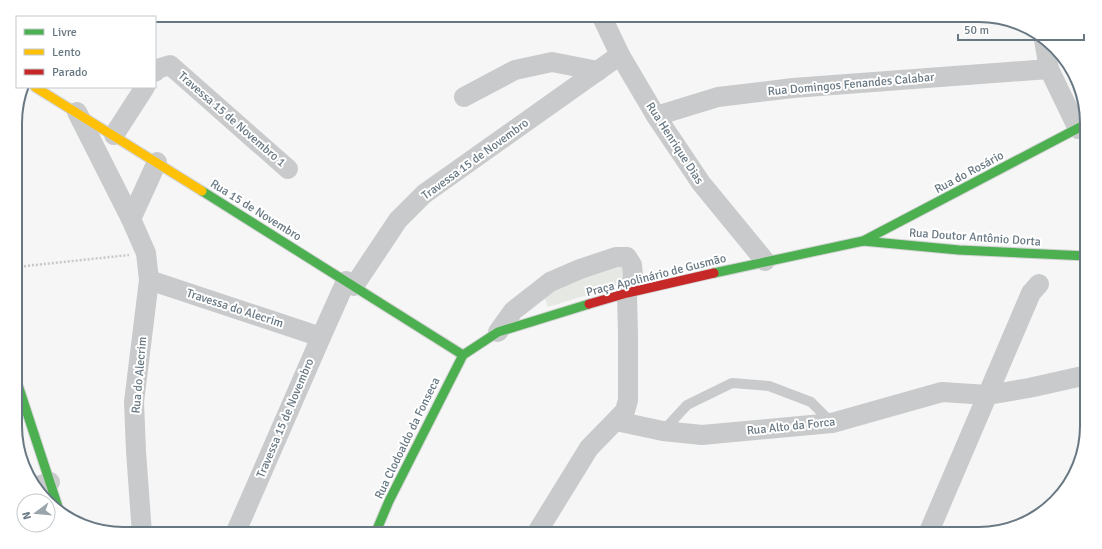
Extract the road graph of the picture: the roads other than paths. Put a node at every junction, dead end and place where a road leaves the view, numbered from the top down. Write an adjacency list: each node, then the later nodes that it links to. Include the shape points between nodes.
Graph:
1 (604, 22): 3 (street, Rua Henrique Dias)
2 (1045, 46): 4 (street)
3 (620, 55): 6 (street, Travessa 15 de Novembro); 11 (street, Rua Henrique Dias)
4 (1049, 69): 11 (street, Rua Domingos Fenandes Calabar, via 793,88 718,97); 12 (street)
5 (156, 70): 16 (street, Travessa 15 de Novembro 1, via 170,65)
6 (598, 71): 9 (street, via 552,62 515,70); 22 (street, Travessa 15 de Novembro, via 424,194 398,220)
7 (38, 88): 10 (street, Rua 15 de Novembro)
8 (144, 88): 14 (street)
9 (464, 97)
10 (77, 112): 14 (street, Rua 15 de Novembro); 17 (street, Rua do Alecrim)
11 (656, 116): 20 (street, Rua Henrique Dias, via 701,183)
12 (1080, 123)
13 (1080, 128): 18 (street, Rua do Rosário)
14 (114, 135): 15 (street, Rua 15 de Novembro)
15 (157, 162): 17 (street); 22 (street, Rua 15 de Novembro)
16 (288, 169)
17 (131, 219): 21 (street, Rua do Alecrim, via 146,253)
18 (862, 241): 19 (street, Rua Doutor Antônio Dorta, via 959,250); 20 (street, Praça Apolinário de Gusmão)
19 (1080, 256)
20 (765, 261): 24 (street, Praça Apolinário de Gusmão)
21 (149, 280): 26 (street, Travessa do Alecrim); 36 (street, Rua do Alecrim, via 134,402)
22 (350, 284): 26 (street, Travessa 15 de Novembro); 27 (street, Rua 15 de Novembro)
23 (1039, 284): 29 (street, via 1031,293)
24 (627, 293): 25 (street, Praça Apolinário de Gusmão); 25 (street, via 633,276 632,265 627,257 616,257 550,282 513,311); 31 (street, via 628,400 625,411)
25 (498, 332): 27 (street, Praça Apolinário de Gusmão)
26 (320, 337): 37 (street, Travessa 15 de Novembro)
27 (463, 355): 38 (street, Rua Clodoaldo da Fonseca)
28 (1080, 377): 29 (street, Rua Alto da Forca)
29 (988, 395): 32 (street, Rua Alto da Forca, via 942,392); 40 (street)
30 (22, 403): 34 (street)
31 (616, 421): 33 (street, Rua Alto da Forca); 39 (street, via 589,448)
32 (832, 423): 33 (street, Rua Alto da Forca, via 702,435); 33 (lane, via 811,402 769,386 732,383 687,405)
33 (663, 431)
34 (43, 485): 35 (street)
35 (50, 496)
36 (141, 527)
37 (239, 527)
38 (378, 527)
39 (540, 527)
40 (931, 527)

